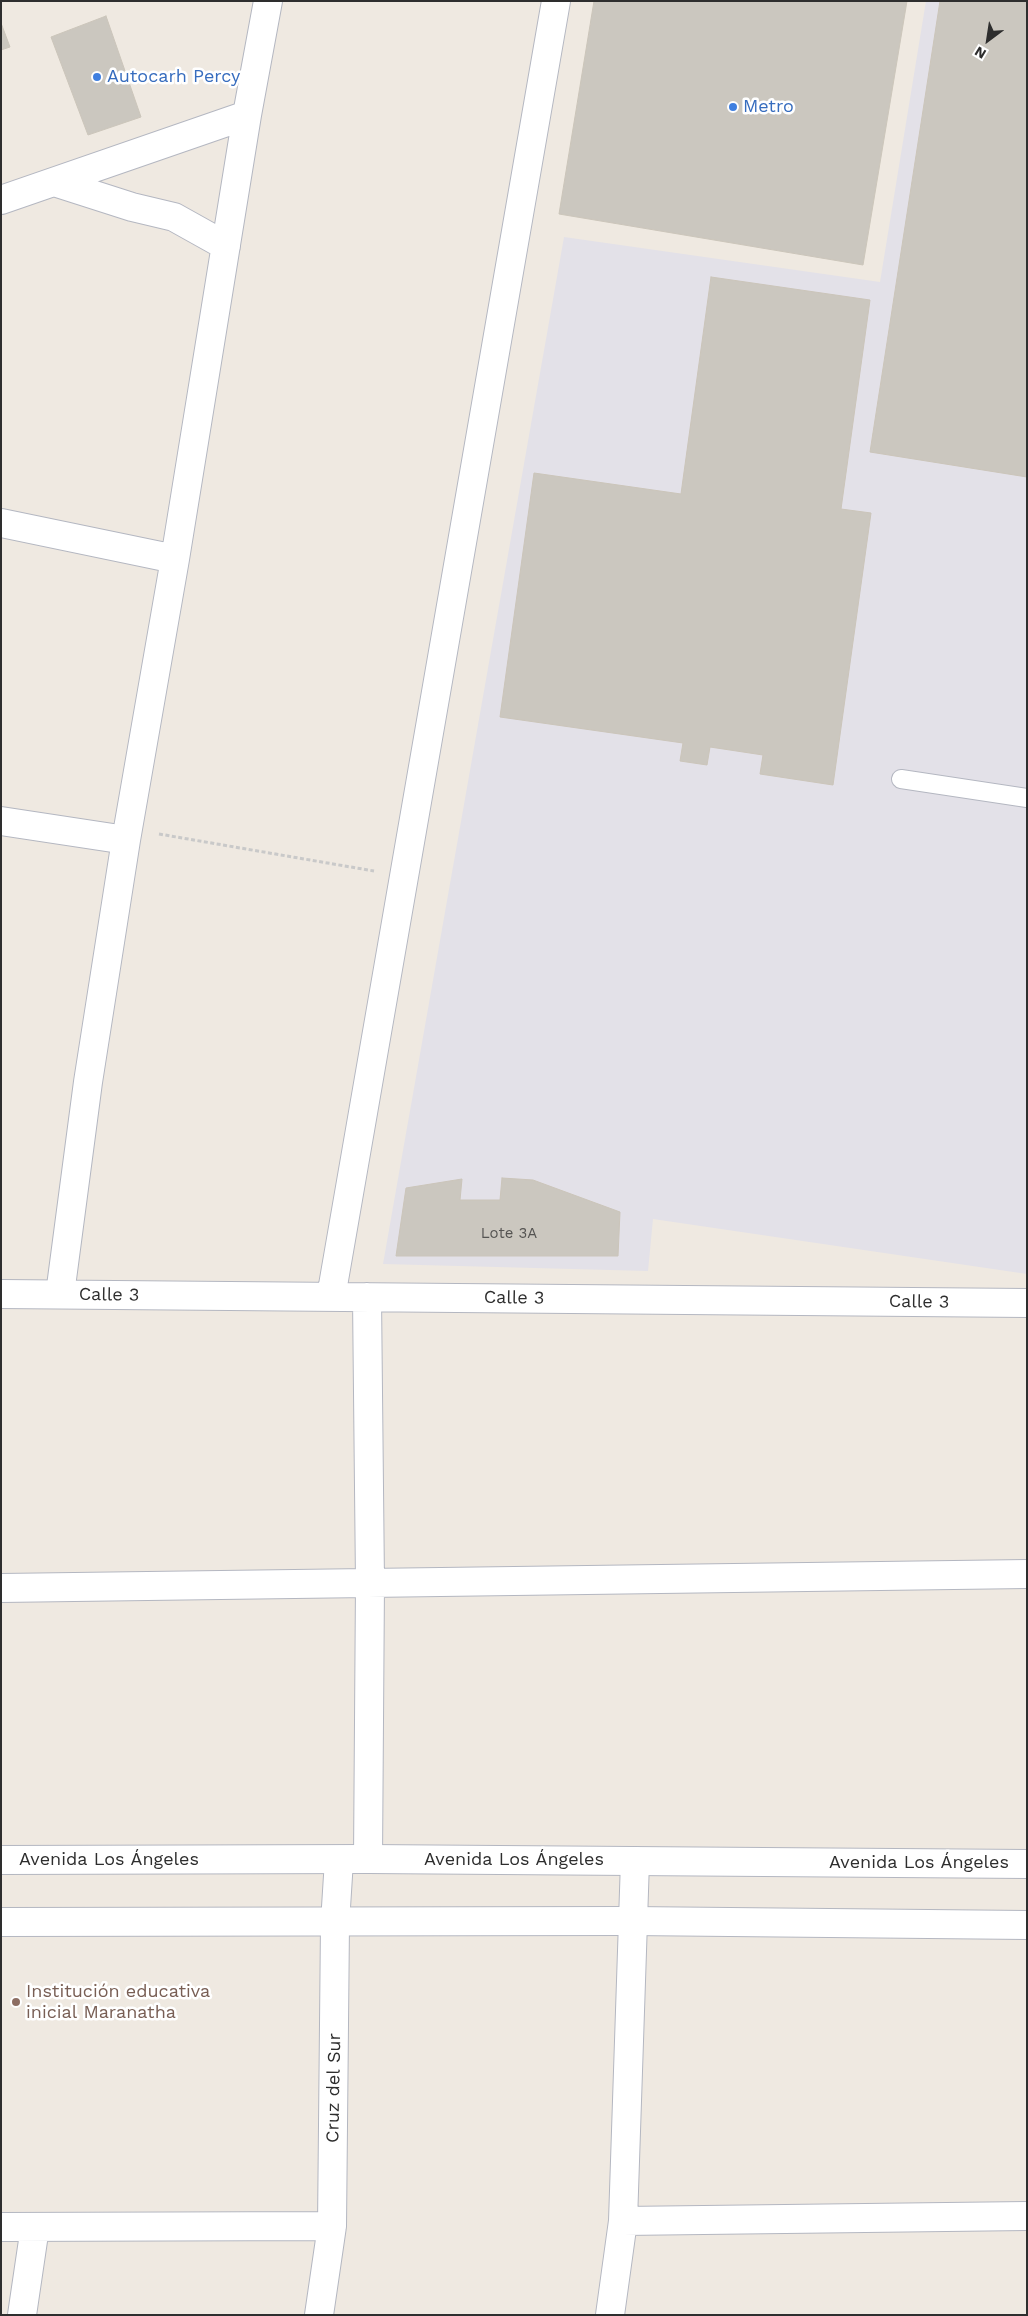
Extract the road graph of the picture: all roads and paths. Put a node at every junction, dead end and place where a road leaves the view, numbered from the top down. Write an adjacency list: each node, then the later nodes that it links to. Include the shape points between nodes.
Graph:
1 (268, 1): 3 (street)
2 (556, 1): 13 (street)
3 (247, 116): 4 (street); 6 (street)
4 (54, 182): 5 (street); 6 (street, via 174,217)
5 (1, 200)
6 (226, 246): 8 (street)
7 (1, 523): 8 (street)
8 (175, 559): 12 (street)
9 (901, 779): 10 (lane)
10 (1027, 798)
11 (1, 821): 12 (street)
12 (127, 834): 13 (path); 15 (street, via 88,1082)
13 (404, 876): 16 (street)
14 (1, 1294): 15 (street, Calle 3)
15 (60, 1294): 16 (street, Calle 3)
16 (331, 1297): 17 (street, Calle 3)
17 (367, 1297): 18 (street, Calle 3); 20 (street)
18 (1027, 1303)
19 (1027, 1574): 20 (street)
20 (370, 1584): 21 (street); 22 (street)
21 (1, 1588)
22 (368, 1859): 24 (street, Avenida Los Ángeles); 25 (street, Avenida Los Ángeles)
23 (1, 1860): 24 (street, Avenida Los Ángeles)
24 (339, 1860): 29 (street, Cruz del Sur)
25 (635, 1861): 26 (street, Avenida Los Ángeles); 27 (street)
26 (1027, 1864)
27 (631, 1921): 29 (street); 30 (street); 32 (street)
28 (1, 1922): 29 (street)
29 (335, 1923): 33 (street, Cruz del Sur)
30 (1027, 1925)
31 (1027, 2216): 32 (street)
32 (623, 2221): 38 (street)
33 (332, 2226): 35 (street); 37 (street, Cruz del Sur)
34 (1, 2227): 35 (street)
35 (35, 2227): 36 (street)
36 (22, 2315)
37 (319, 2315)
38 (610, 2315)

